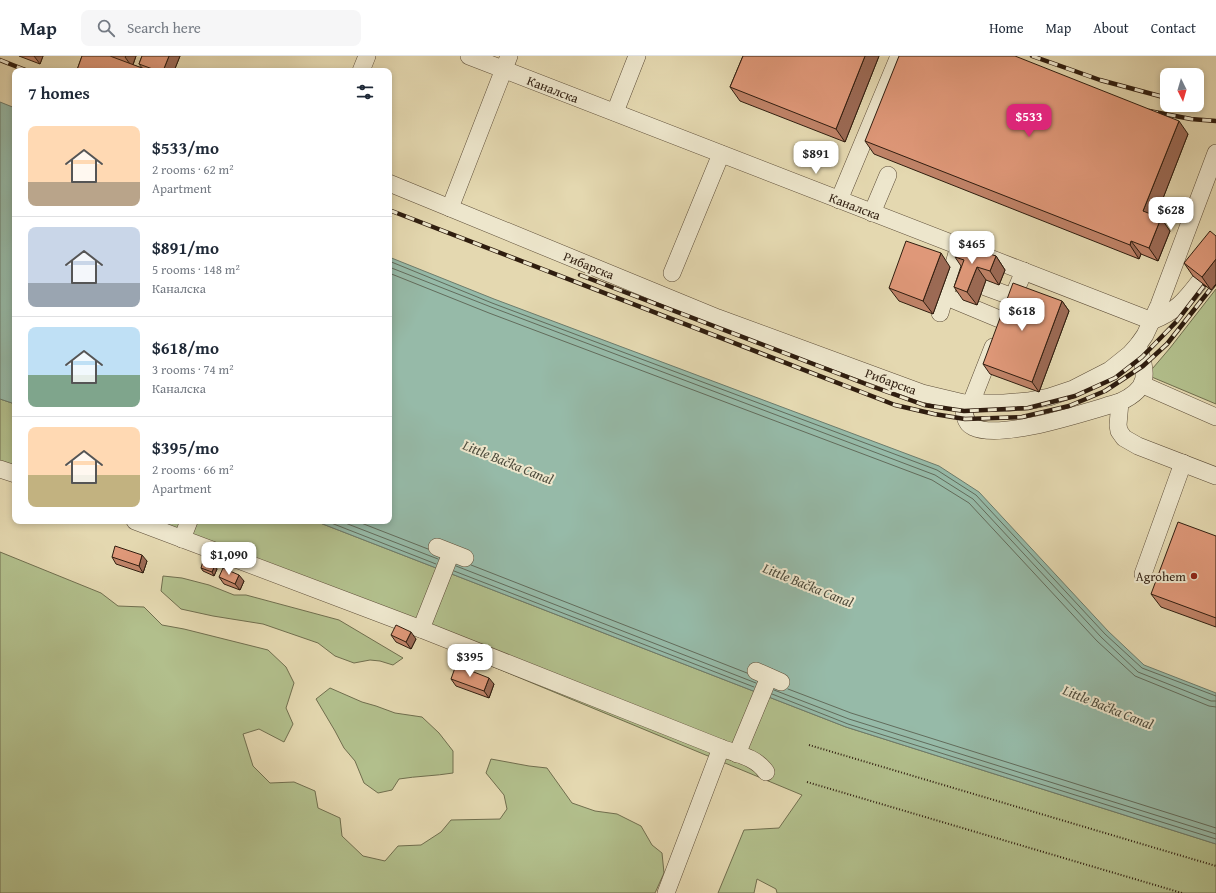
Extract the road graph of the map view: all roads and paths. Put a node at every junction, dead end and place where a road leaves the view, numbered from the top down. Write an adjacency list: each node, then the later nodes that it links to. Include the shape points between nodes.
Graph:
1 (367, 56): 6 (street)
2 (469, 56): 5 (street, Каналска)
3 (637, 56): 7 (street)
4 (899, 56): 13 (street)
5 (507, 63): 7 (street, Каналска); 15 (street)
6 (362, 68)
7 (614, 112): 9 (street, Каналска)
8 (1216, 153): 14 (street, Рибарска)
9 (721, 154): 13 (street, Каналска); 19 (street)
10 (888, 175): 16 (street)
11 (392, 184): 15 (street, Рибарска)
12 (1216, 192): 14 (street, via 1206,193)
13 (839, 200): 16 (street, Каналска)
14 (1197, 202): 26 (street, Рибарска)
15 (450, 208): 30 (street, Рибарска, via 718,318 922,393)
16 (872, 213): 17 (street, Каналска)
17 (958, 246): 18 (street, Каналска); 22 (street, via 957,277)
18 (1024, 271): 23 (street); 26 (street, Каналска)
19 (672, 273)
20 (1200, 281): 26 (street, via 1184,302 1166,316)
21 (984, 286): 23 (street)
22 (944, 296): 24 (street); 25 (street)
23 (1013, 297): 25 (street)
24 (940, 313)
25 (1004, 321): 30 (street)
26 (1152, 321): 27 (street, Рибарска)
27 (1138, 345): 28 (street, via 1144,366); 30 (street, Рибарска, via 1110,370 1079,386 1049,397 1004,404)
28 (1143, 385): 29 (street, via 1132,396); 31 (street)
29 (1120, 402): 30 (street, via 1029,427 1005,430 971,427 965,419); 32 (street, via 1118,425 1124,438)
30 (968, 403)
31 (1216, 417)
32 (1183, 463): 35 (street); 40 (street)
33 (0, 469): 34 (street)
34 (12, 473)
35 (1216, 476)
36 (143, 524): 38 (street)
37 (188, 524): 38 (street)
38 (182, 539): 41 (street)
39 (451, 553): 41 (street)
40 (1144, 574)
41 (421, 629): 44 (street)
42 (768, 677): 45 (street)
43 (809, 744): 48 (path)
44 (721, 748): 45 (street); 49 (street)
45 (737, 754): 46 (street, via 754,760)
46 (766, 772)
47 (807, 782): 50 (path)
48 (1216, 866)
49 (666, 893)
50 (1182, 893)

